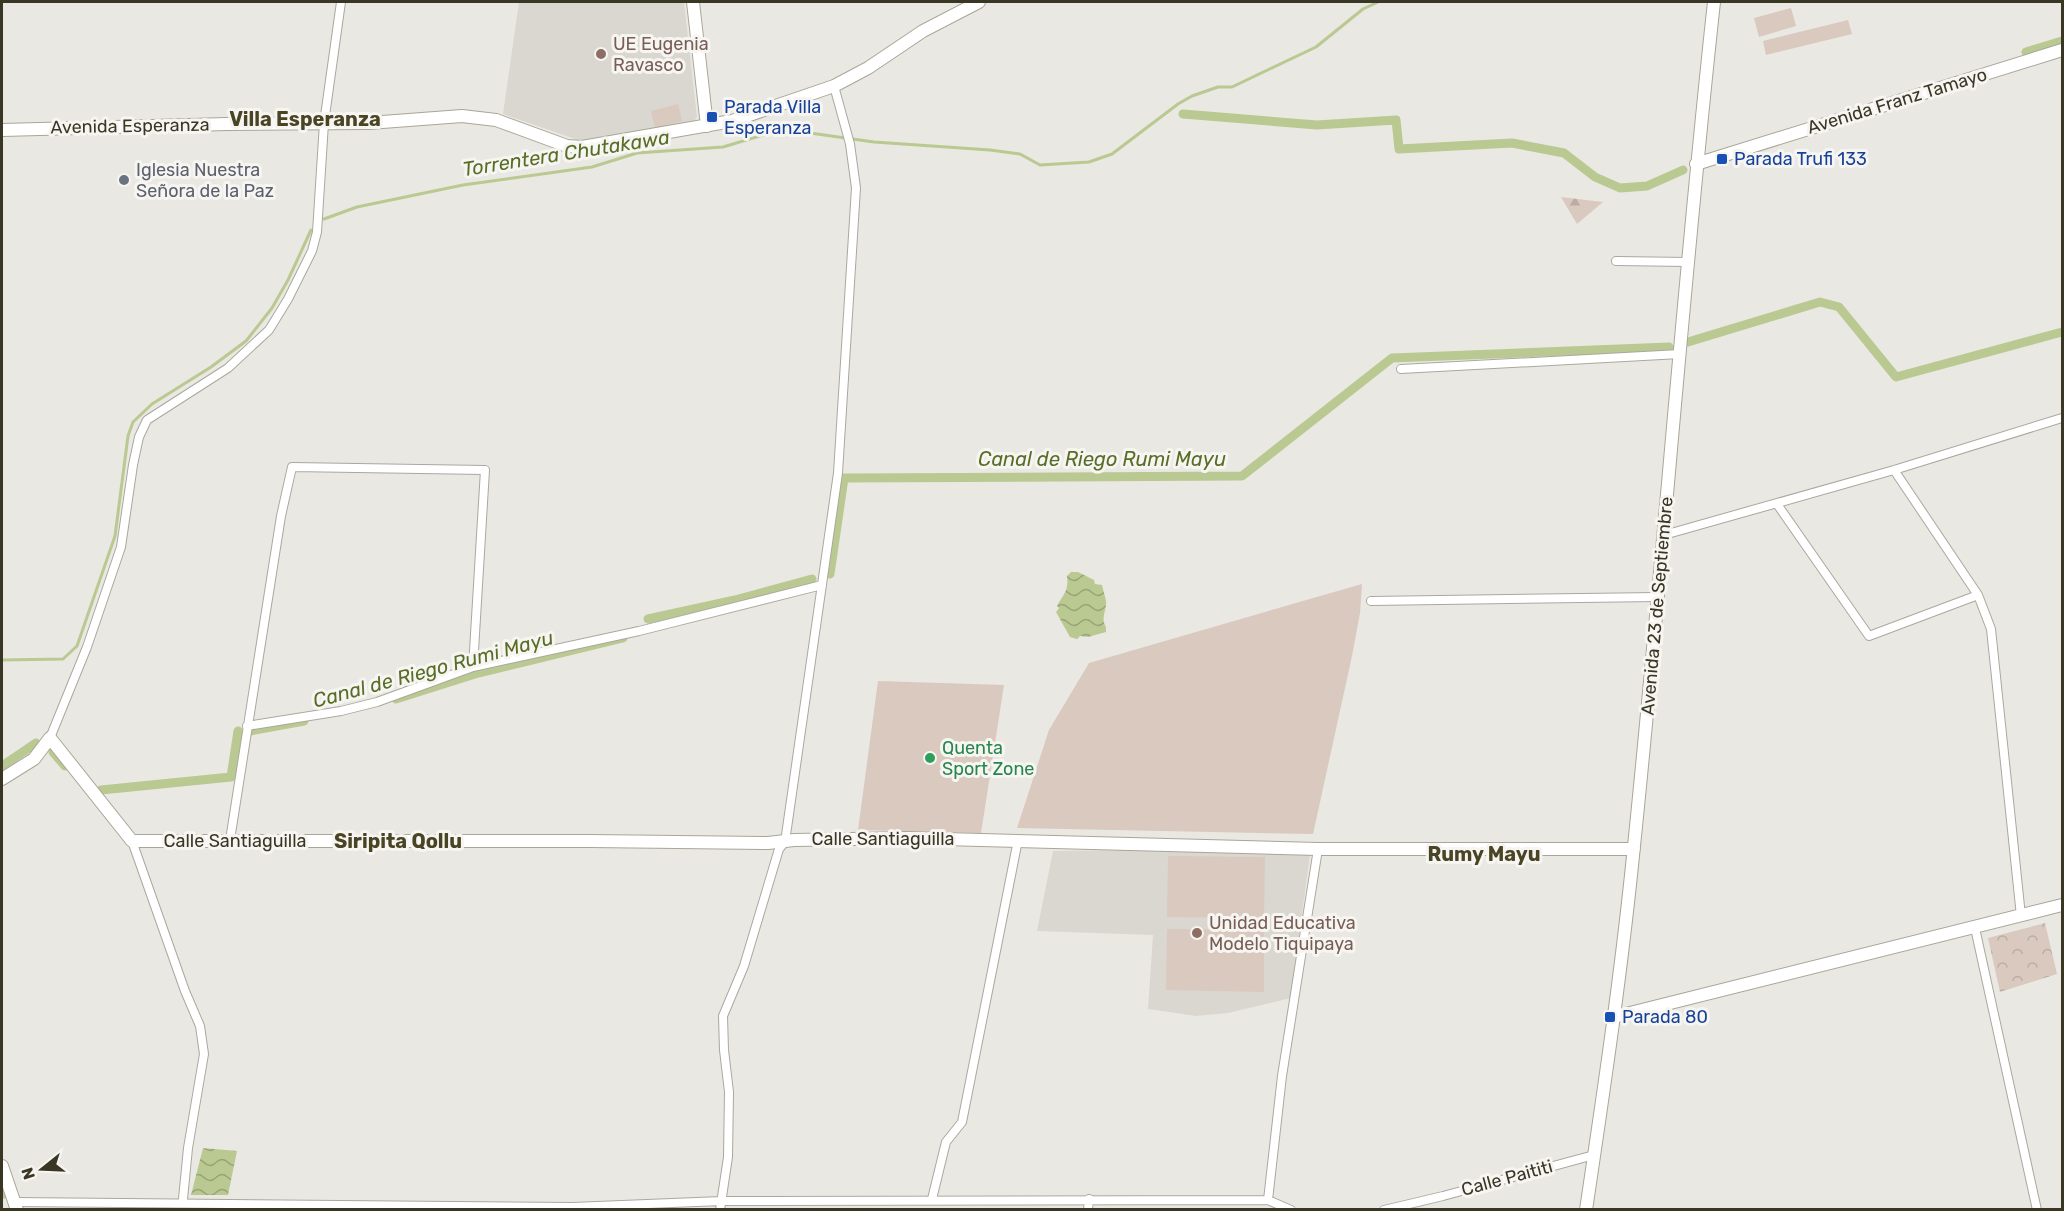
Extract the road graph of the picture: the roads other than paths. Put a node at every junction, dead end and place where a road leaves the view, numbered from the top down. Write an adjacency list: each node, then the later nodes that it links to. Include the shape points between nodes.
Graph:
1 (341, 2): 7 (street)
2 (693, 2): 8 (main road)
3 (979, 2): 6 (main road, Avenida Esperanza)
4 (1714, 2): 10 (main road, Avenida 23 de Septiembre)
5 (2062, 50): 10 (main road, Avenida Franz Tamayo)
6 (834, 86): 8 (main road, Avenida Esperanza); 19 (street, via 849,140 856,188 838,473)
7 (324, 123): 8 (main road, Avenida Esperanza, via 462,116 496,120 567,146 582,147); 9 (main road, Avenida Esperanza); 25 (street, via 317,230 312,251 288,299 269,330 228,368 147,420 139,437 121,547)
8 (707, 126)
9 (2, 130)
10 (1696, 164): 12 (main road, Avenida 23 de Septiembre)
11 (1616, 261): 12 (street)
12 (1688, 262): 13 (main road, Avenida 23 de Septiembre)
13 (1680, 354): 14 (street); 18 (main road, Avenida 23 de Septiembre)
14 (1401, 369)
15 (2062, 418): 16 (street)
16 (1894, 470): 17 (street); 20 (street)
17 (1777, 504): 18 (street); 20 (street, via 1869,636)
18 (1664, 534): 21 (main road, Avenida 23 de Septiembre)
19 (822, 585): 23 (street); 30 (street)
20 (1978, 595): 34 (street, via 1991,629)
21 (1657, 597): 22 (street); 32 (main road, Avenida 23 de Septiembre)
22 (1371, 601)
23 (473, 667): 24 (street, via 377,702); 24 (street, via 485,470 292,467)
24 (247, 726): 27 (street)
25 (50, 738): 26 (main road, via 34,759); 29 (main road, Calle Santiaguilla)
26 (2, 779)
27 (230, 840): 29 (main road, Calle Santiaguilla); 30 (main road, Calle Santiaguilla)
28 (1018, 840): 30 (main road, Calle Santiaguilla); 31 (main road, Calle Santiaguilla); 39 (street, via 962,1122 946,1142)
29 (132, 841): 44 (street, Calle Santiaguilla, via 200,1026 204,1054)
30 (785, 842): 42 (street, via 779,849 744,966 723,1016 729,1092 728,1157)
31 (1318, 849): 32 (main road, Calle Santiaguilla); 41 (street, via 1282,1076)
32 (1634, 849): 36 (main road, Avenida 23 de Septiembre)
33 (2062, 905): 34 (main road)
34 (2021, 916): 35 (main road)
35 (1976, 928): 36 (main road); 49 (street)
36 (1614, 1017): 37 (main road, Avenida 23 de Septiembre)
37 (1594, 1155): 47 (street, Calle Paititi); 48 (main road, Avenida 23 de Septiembre)
38 (2, 1166): 43 (main road)
39 (933, 1199): 40 (street); 42 (street)
40 (1089, 1199): 41 (street); 45 (street)
41 (1268, 1200): 46 (street)
42 (721, 1205): 44 (street)
43 (15, 1206): 44 (street)
44 (182, 1207)
45 (1088, 1209)
46 (1291, 1209)
47 (1384, 1209)
48 (1586, 1209)
49 (2037, 1209)

